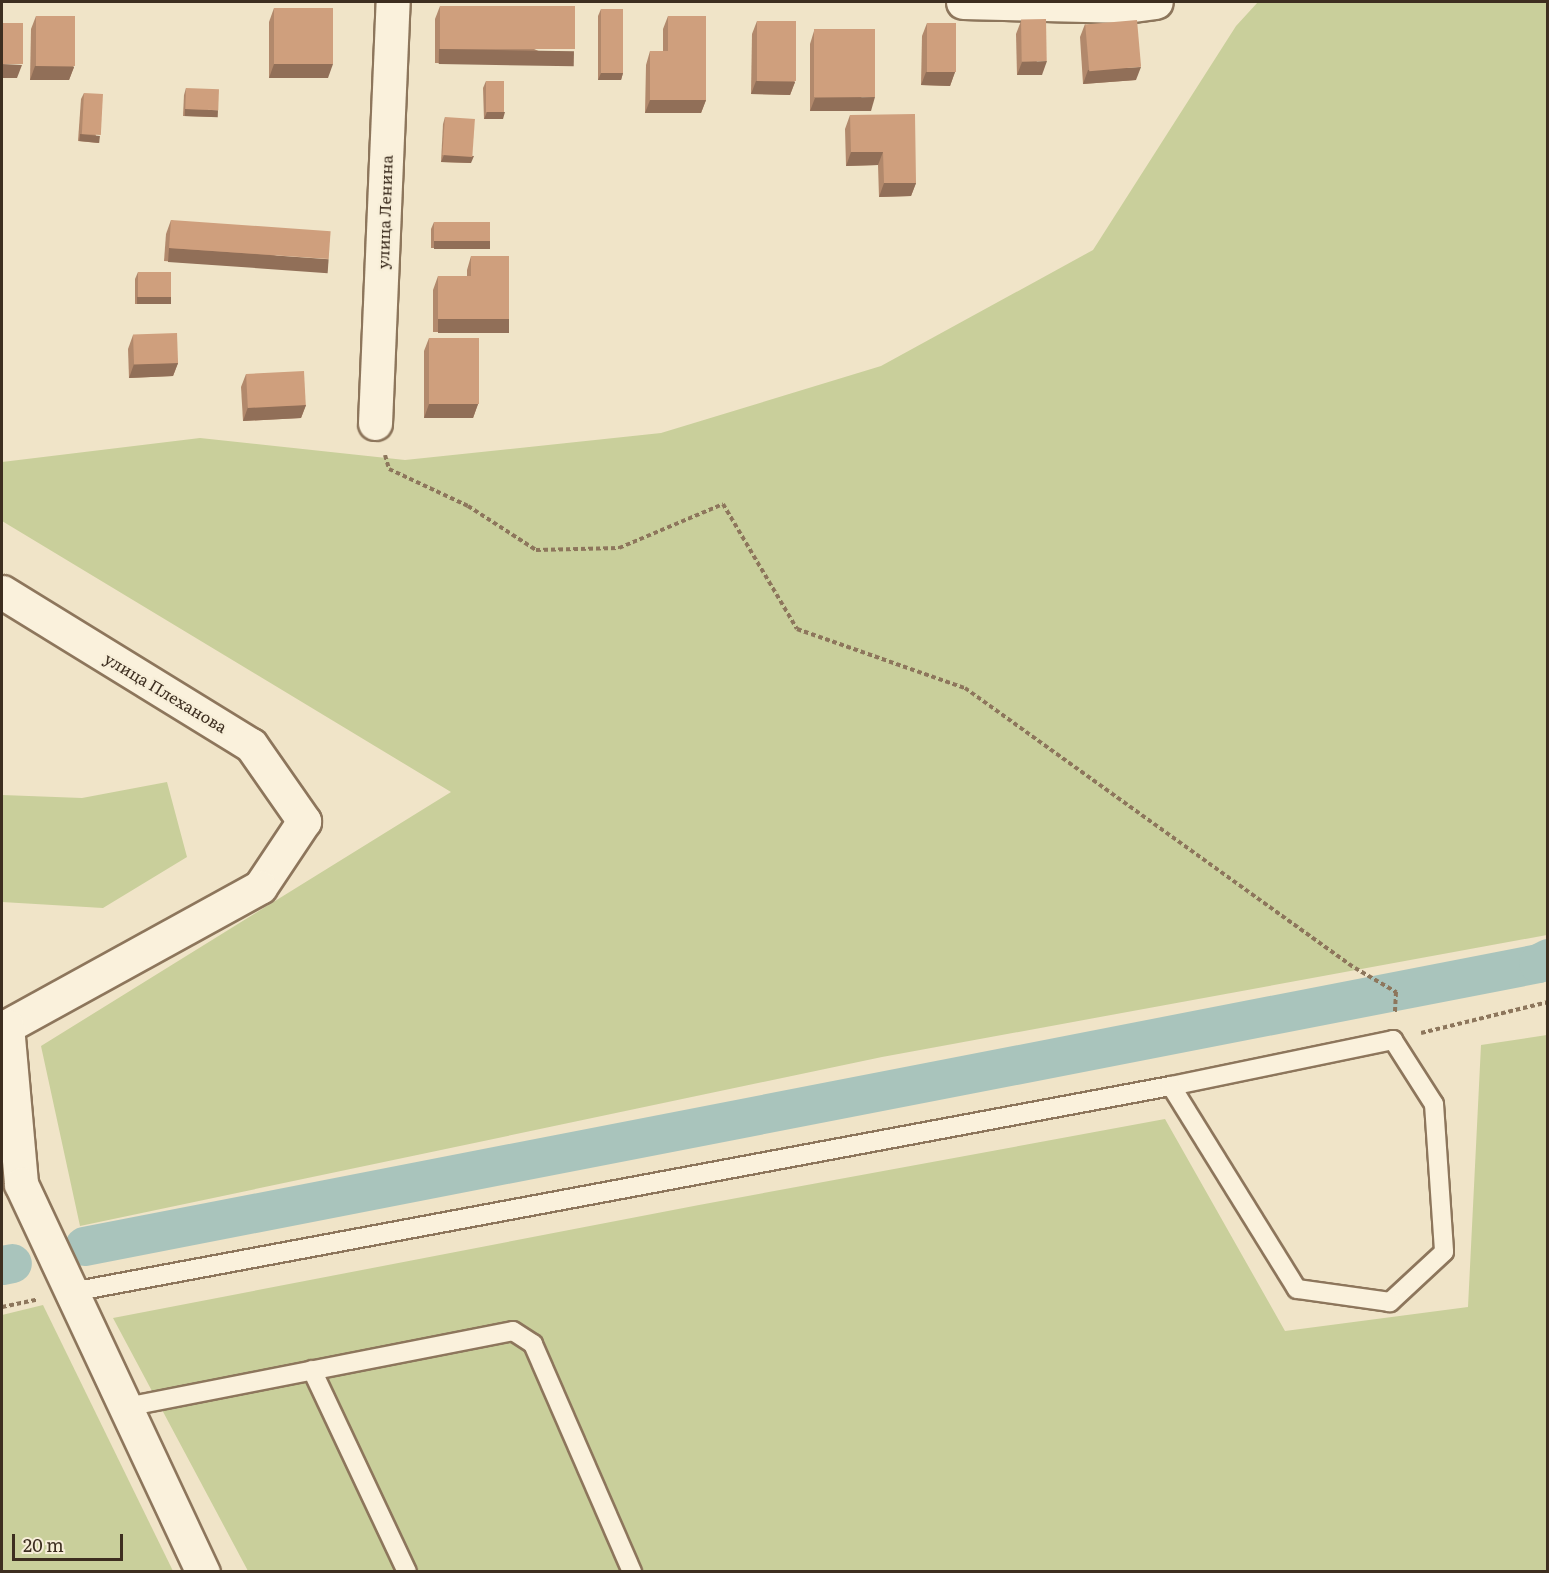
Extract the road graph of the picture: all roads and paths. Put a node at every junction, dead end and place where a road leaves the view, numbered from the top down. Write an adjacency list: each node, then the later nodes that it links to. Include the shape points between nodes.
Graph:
1 (393, 2): 4 (street, улица Ленина)
2 (963, 2): 3 (street, via 1126,6)
3 (1156, 2)
4 (375, 423): 7 (path, via 389,469 468,506 536,550 619,548 723,504 797,628 965,688 1355,968 1396,992)
5 (2, 592): 9 (street, улица Плеханова, via 251,745 304,821 260,887 7,1026 21,1184)
6 (1548, 1002): 7 (path)
7 (1393, 1040): 8 (lane); 8 (lane, via 1434,1104 1444,1252 1390,1302 1297,1289)
8 (1170, 1086): 9 (lane)
9 (72, 1292): 11 (street)
10 (312, 1370): 11 (lane); 13 (lane); 14 (lane, via 513,1331 533,1344)
11 (126, 1407): 12 (street)
12 (203, 1572)
13 (407, 1572)
14 (632, 1572)

